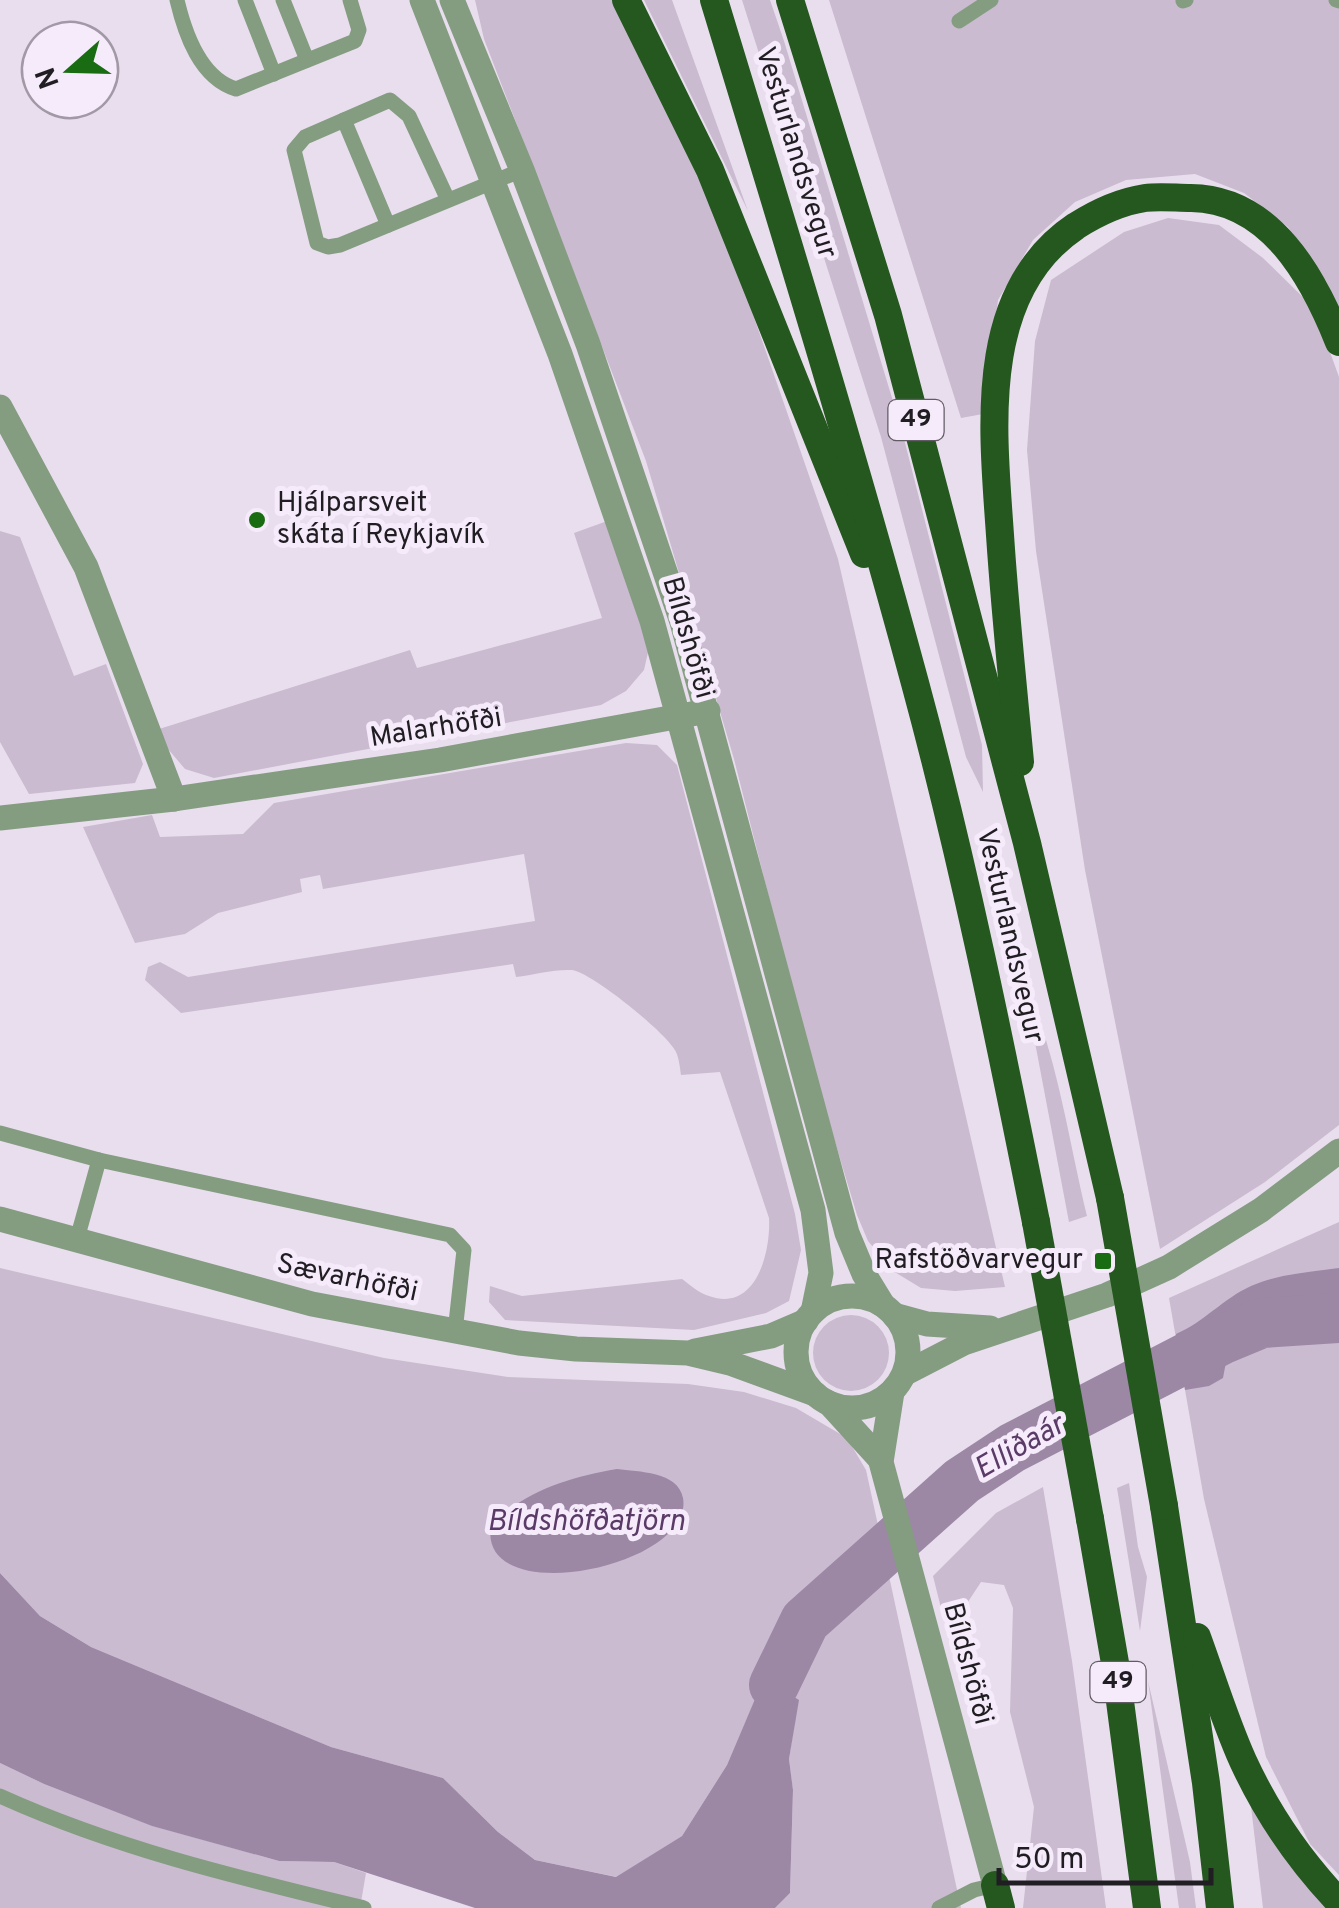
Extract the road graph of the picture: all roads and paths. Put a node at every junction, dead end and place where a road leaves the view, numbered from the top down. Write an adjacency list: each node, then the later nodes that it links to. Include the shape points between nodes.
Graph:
1 (176, 0): 13 (lane, via 205,71 218,83 236,89)
2 (245, 0): 13 (lane)
3 (283, 0): 12 (lane)
4 (350, 0): 12 (lane, via 358,18 356,41)
5 (422, 0): 16 (street, Bíldshöfði)
6 (452, 0): 15 (street, Bíldshöfði)
7 (626, 0): 21 (highway, via 710,170)
8 (714, 0): 21 (highway, Vesturlandsvegur / 49)
9 (790, 0): 26 (highway, Vesturlandsvegur / 49, via 888,315)
10 (992, 0): 11 (lane)
11 (959, 21)
12 (307, 60): 13 (lane)
13 (274, 74)
14 (344, 120): 17 (lane, via 390,100 409,116); 18 (lane); 18 (lane, via 294,150 317,243 340,245)
15 (522, 170): 16 (lane); 22 (street, Bíldshöfði, via 642,499)
16 (494, 182): 17 (lane); 23 (street, Bíldshöfði, via 615,507)
17 (448, 200): 18 (lane)
18 (388, 225)
19 (1339, 342): 26 (highway, via 1288,246 1253,215 1202,198 1147,198 1102,209 1038,258 1014,303 997,364 994,440)
20 (0, 407): 24 (street, via 86,567)
21 (916, 686): 42 (highway, Vesturlandsvegur / 49, bridge, via 998,1027 1036,1222 1115,1663)
22 (708, 712): 23 (street, Malarhöfði); 32 (street, Bíldshöfði, via 847,1233)
23 (679, 718): 24 (street, Malarhöfði); 33 (street, Bíldshöfði, via 813,1210 822,1273)
24 (174, 799): 25 (street, Malarhöfði)
25 (0, 818)
26 (1027, 843): 40 (highway, Vesturlandsvegur / 49, bridge, via 1110,1198)
27 (0, 1132): 29 (lane)
28 (1339, 1151): 34 (street, via 1169,1267)
29 (99, 1160): 31 (lane); 35 (lane, via 450,1235 464,1250)
30 (0, 1219): 31 (street, Sævarhöfði)
31 (77, 1239): 35 (street, Sævarhöfði, via 312,1304)
32 (889, 1310): 33 (street, via 869,1298 839,1298); 34 (street, via 927,1324); 37 (street, Bíldshöfði, via 908,1343)
33 (809, 1316): 36 (street, Sævarhöfði, via 771,1336); 38 (street, Bíldshöfði, via 796,1351 805,1382)
34 (1005, 1328): 37 (street, via 964,1342)
35 (454, 1332): 36 (street, Sævarhöfði, via 576,1349)
36 (688, 1353): 38 (street, Sævarhöfði, via 730,1362)
37 (898, 1383): 38 (street, via 862,1408); 39 (street, Bíldshöfði)
38 (822, 1399): 39 (street, Bíldshöfði)
39 (881, 1460): 43 (street, Bíldshöfði)
40 (1178, 1584): 44 (highway, via 1243,1761 1311,1872); 49 (highway, Vesturlandsvegur / 49)
41 (0, 1796): 45 (lane, via 157,1855)
42 (1140, 1846): 47 (highway); 48 (highway, Vesturlandsvegur / 49)
43 (998, 1896): 46 (lane, via 974,1890)
44 (1339, 1902)
45 (364, 1908)
46 (939, 1908)
47 (1135, 1908)
48 (1147, 1908)
49 (1220, 1908)

